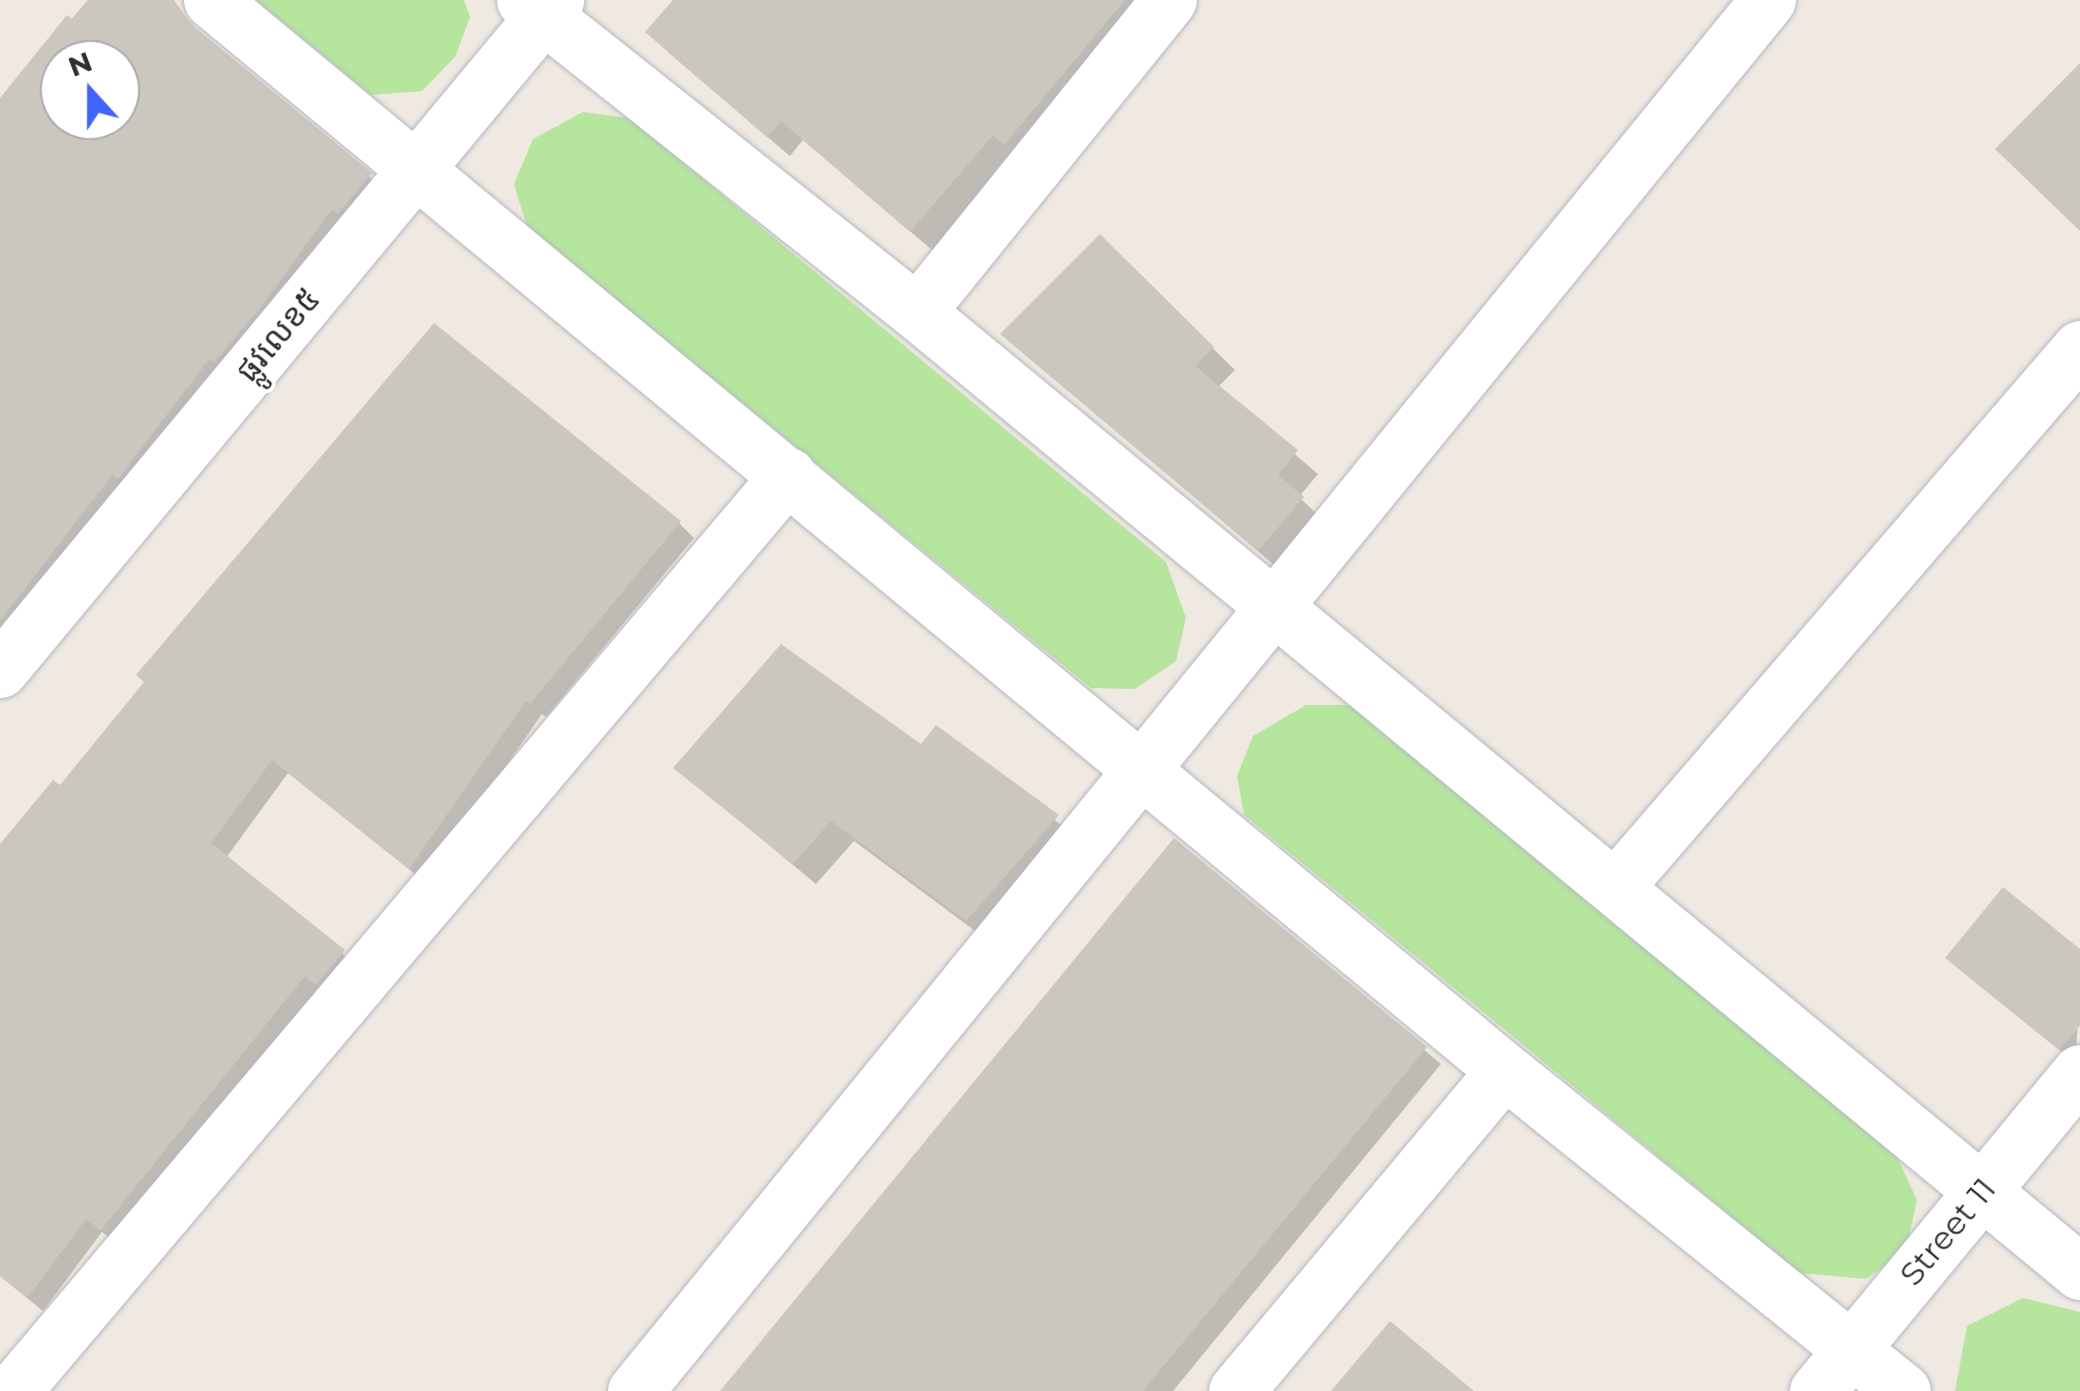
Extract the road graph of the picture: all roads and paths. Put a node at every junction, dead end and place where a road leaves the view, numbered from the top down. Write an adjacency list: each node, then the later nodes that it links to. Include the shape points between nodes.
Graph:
1 (210, 0): 5 (street)
2 (1169, 0): 6 (street)
3 (1768, 0): 9 (street)
4 (541, 5): 5 (street, ផ្លូវលេខ៥); 6 (street)
5 (415, 170): 8 (street); 10 (street, ផ្លូវលេខ៥)
6 (917, 312): 9 (street)
7 (2080, 348): 12 (street)
8 (788, 475): 11 (street); 18 (street)
9 (1274, 606): 11 (street); 12 (street)
10 (0, 670)
11 (1143, 768): 13 (street); 19 (street)
12 (1617, 885): 15 (street)
13 (1504, 1070): 17 (street); 20 (street)
14 (2080, 1072): 15 (street, Street 11)
15 (1982, 1191): 16 (street); 17 (street, Street 11)
16 (2080, 1272)
17 (1852, 1348): 21 (street, Street 11); 22 (street)
18 (13, 1391)
19 (635, 1391)
20 (1236, 1391)
21 (1817, 1391)
22 (1903, 1391)

